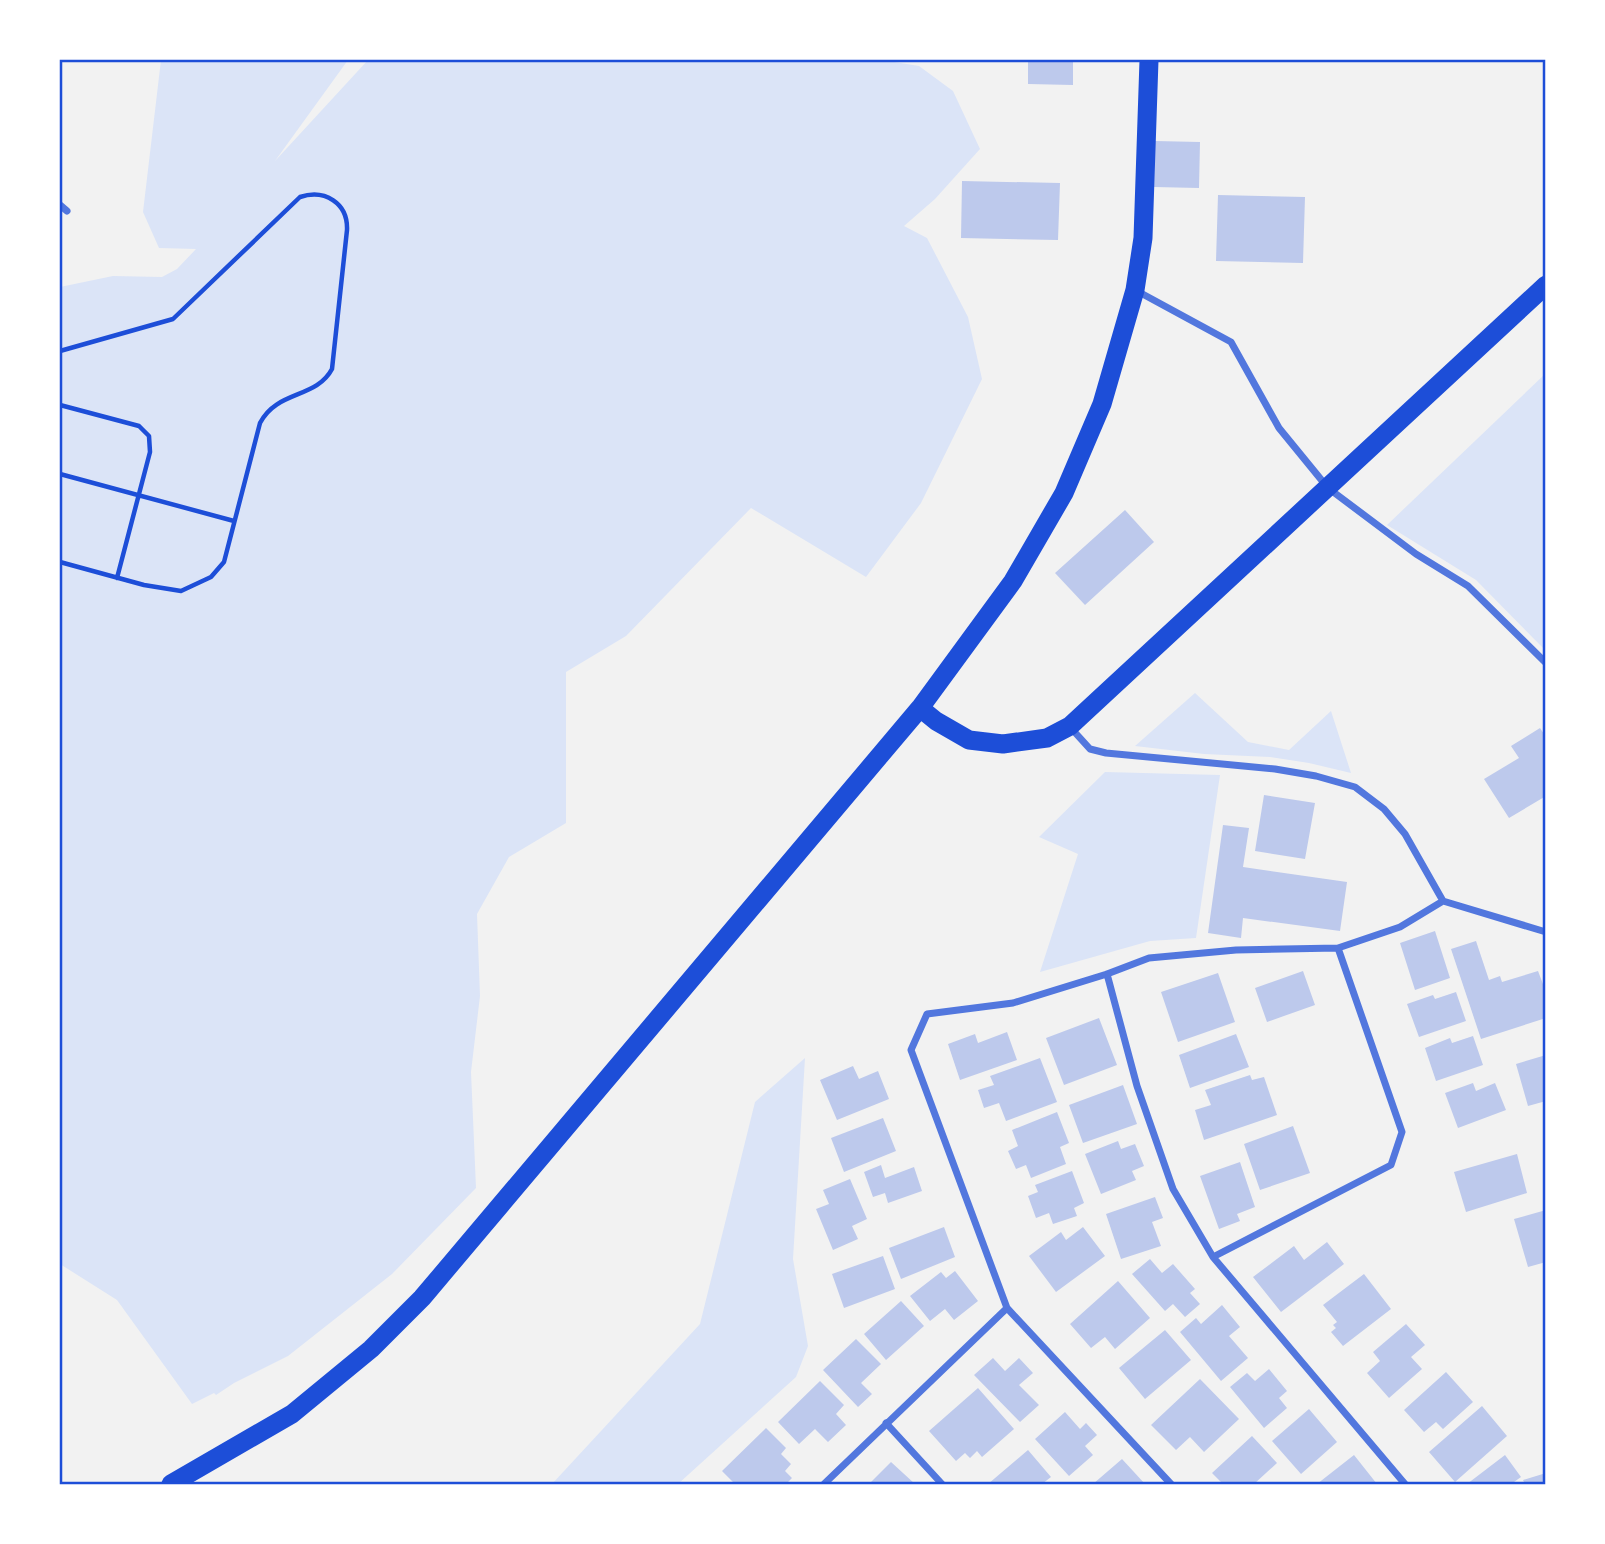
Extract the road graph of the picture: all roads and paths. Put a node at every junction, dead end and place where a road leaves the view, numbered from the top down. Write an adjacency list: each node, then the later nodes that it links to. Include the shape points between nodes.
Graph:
1 (1149, 60): 5 (highway, via 1143,238)
2 (60, 205): 3 (street)
3 (67, 211)
4 (1545, 285): 9 (highway)
5 (1135, 290): 9 (street, via 1231,342 1279,428); 15 (highway, via 1102,404 1064,493 1013,581)
6 (60, 351): 11 (path, via 173,318 300,197 330,197 341,206 347,220 335,361 325,380 276,402 265,414)
7 (60, 405): 10 (path, via 139,425 146,431 151,446)
8 (60, 474): 10 (path)
9 (1328, 488): 14 (street, via 1416,554 1468,586); 16 (highway)
10 (138, 495): 11 (path); 13 (path)
11 (234, 521): 13 (path, via 224,562 201,583 181,592)
12 (60, 562): 13 (path)
13 (117, 578)
14 (1545, 663)
15 (920, 708): 16 (highway, via 969,740 1003,744 1047,738); 24 (highway, via 422,1298 371,1349 292,1413)
16 (1070, 726): 17 (street, via 1090,748 1105,753 1275,769 1355,788 1384,809 1405,834)
17 (1443, 901): 18 (street); 19 (street, via 1400,927)
18 (1545, 932)
19 (1338, 948): 20 (street, via 1149,958); 21 (street, via 1402,1132 1391,1164)
20 (1107, 974): 21 (street, via 1173,1189); 22 (street, via 1013,1003 927,1014 911,1049)
21 (1213, 1257): 28 (street)
22 (1007, 1308): 23 (street); 27 (street)
23 (886, 1423): 25 (street); 26 (street)
24 (171, 1485)
25 (824, 1485)
26 (942, 1485)
27 (1171, 1485)
28 (1405, 1485)

